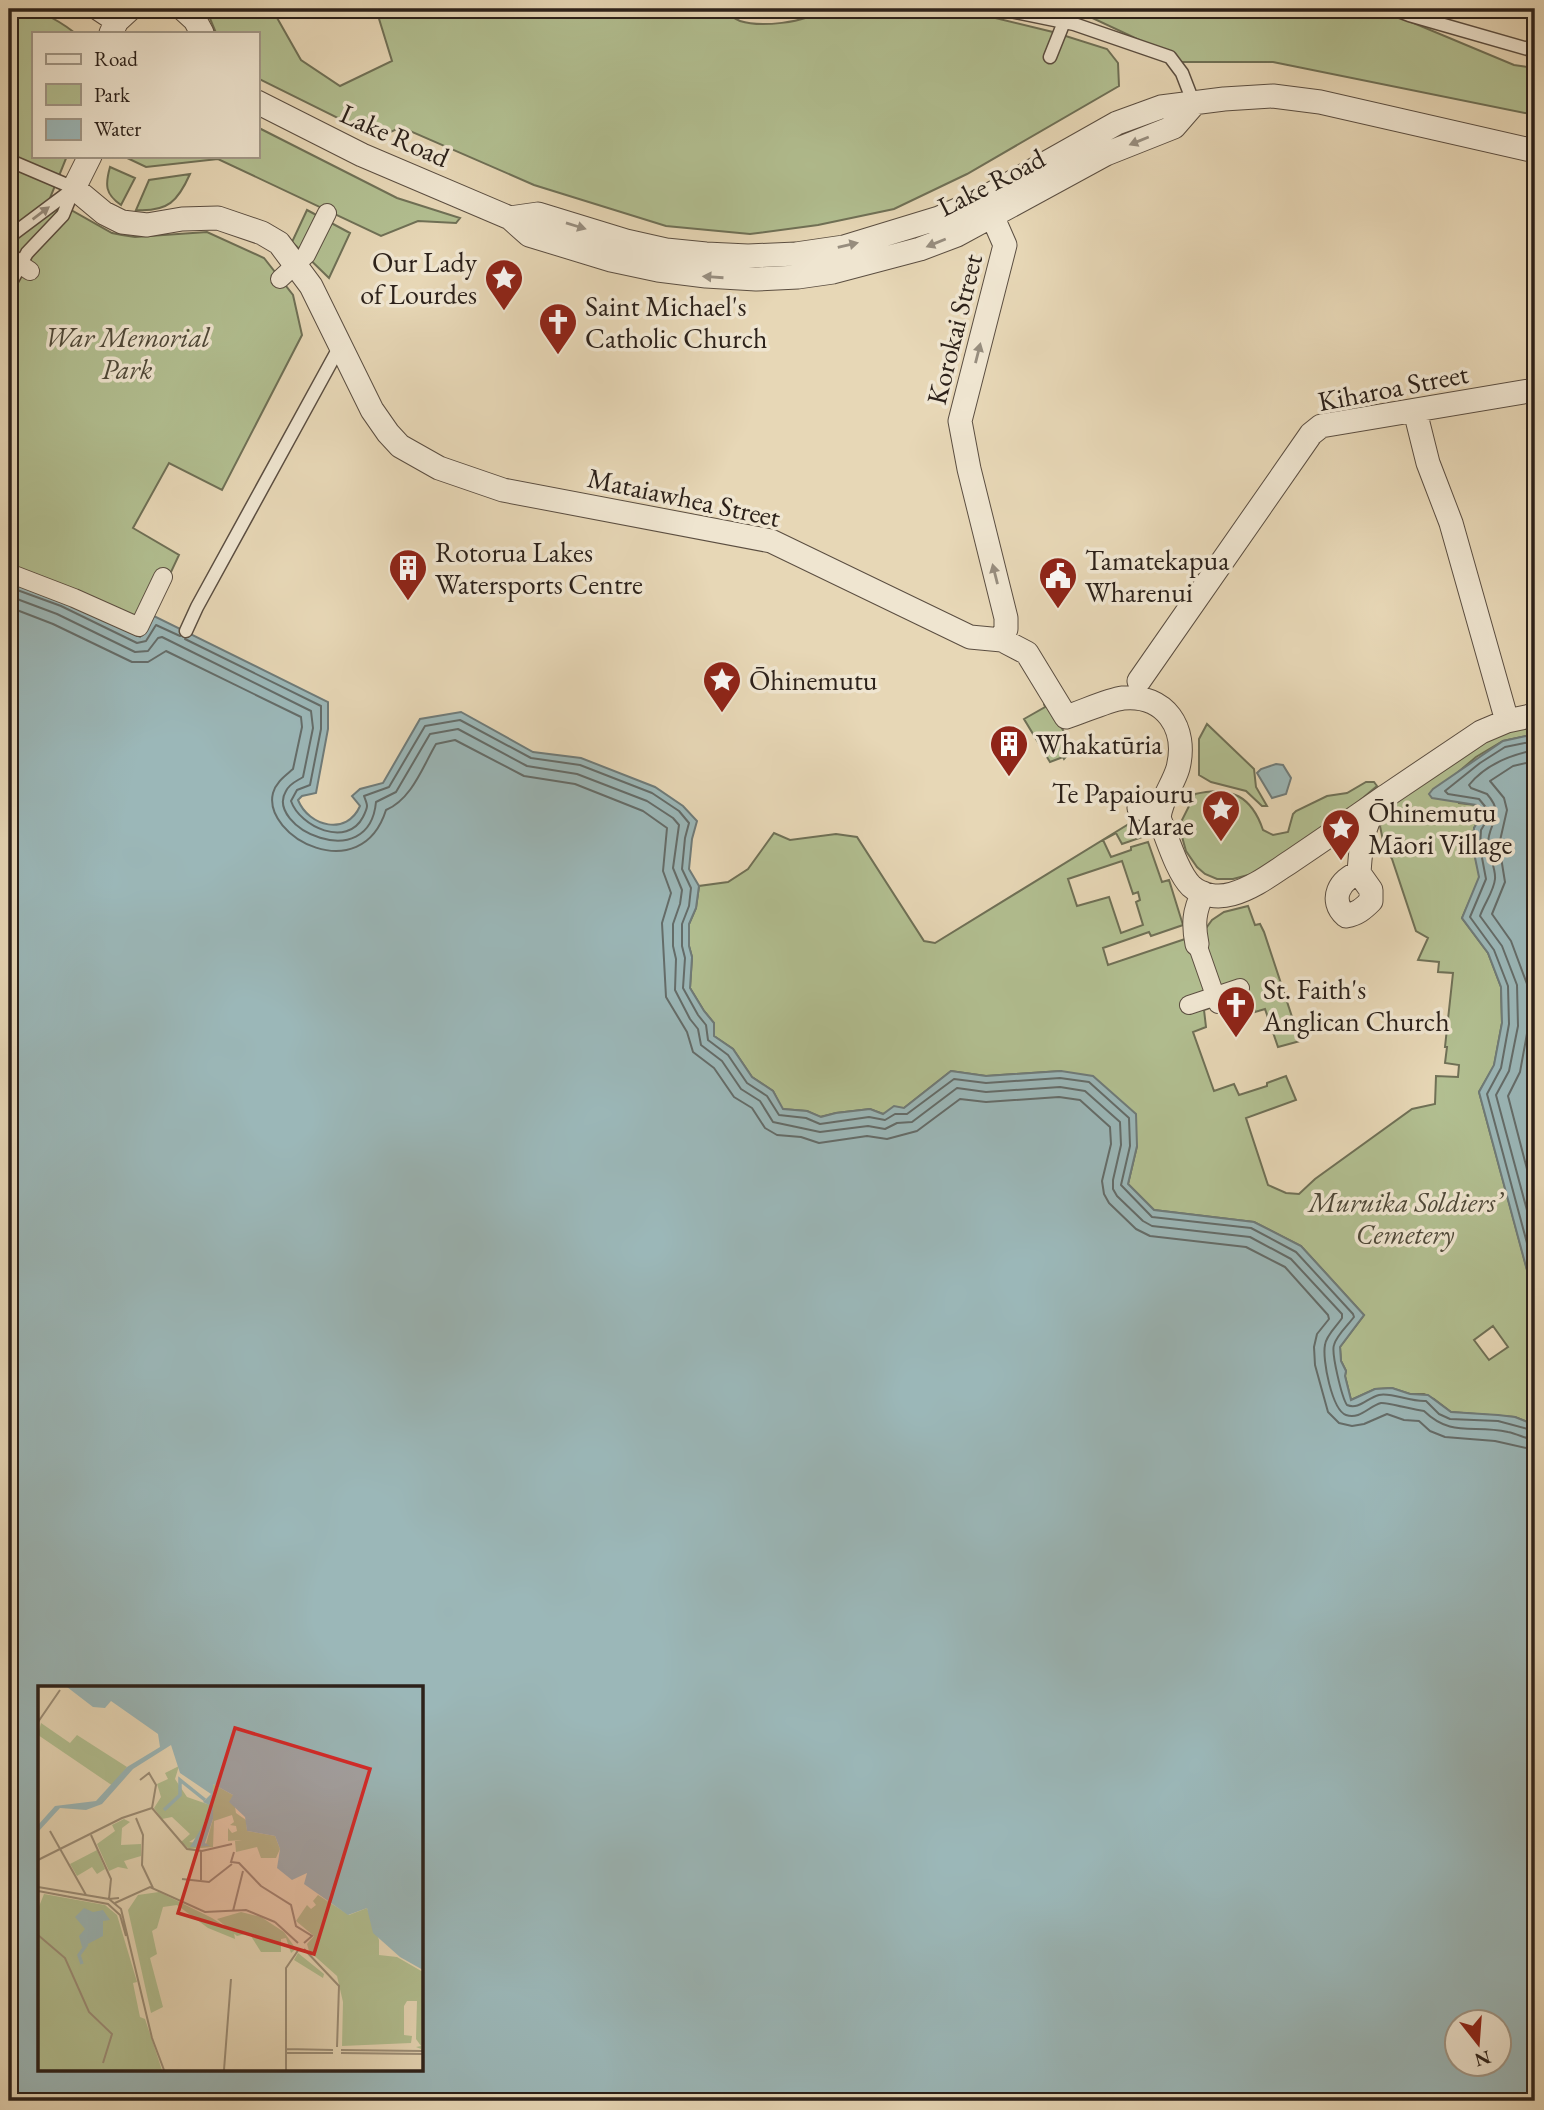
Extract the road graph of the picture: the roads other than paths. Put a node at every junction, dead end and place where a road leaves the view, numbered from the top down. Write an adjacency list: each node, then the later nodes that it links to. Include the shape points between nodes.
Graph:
1 (183, 9): 5 (street)
2 (1000, 9): 4 (lane)
3 (1393, 9): 6 (lane)
4 (1064, 22): 7 (lane); 9 (lane, via 1170,57)
5 (201, 32)
6 (1535, 51)
7 (1050, 57)
8 (259, 103): 16 (street, Lake Road, via 362,155)
9 (1194, 104): 10 (street, via 1285,97); 14 (street, Lake Road, via 1174,127)
10 (1535, 151)
11 (89, 158): 13 (street)
12 (13, 162): 13 (lane)
13 (74, 188): 17 (lane, one-way to 13); 19 (lane, via 63,215); 20 (street, Mataiawhea Street, via 122,222 147,225 227,219 279,243)
14 (989, 207): 18 (street, Lake Road, one-way to 14, via 844,247); 21 (street, Lake Road, one-way to 21, via 920,249); 29 (street, Korokai Street, one-way to 14, via 1006,618 960,421 1005,245)
15 (327, 213): 20 (street, via 306,255)
16 (510, 218): 18 (street, Lake Road, one-way to 18, via 538,214 666,250); 21 (street, Lake Road, one-way to 16, via 658,271 529,235)
17 (9, 237)
18 (796, 254): 21 (street)
19 (20, 264): 22 (lane)
20 (288, 272): 23 (street, Mataiawhea Street, via 311,286)
21 (798, 277)
22 (9, 286)
23 (340, 346): 28 (lane); 29 (street, Mataiawhea Street, via 388,433 400,446 439,468 546,500 771,541 970,637)
24 (1535, 390): 25 (street, Kiharoa Street)
25 (1415, 411): 30 (street, Kiharoa Street, via 1321,426 1311,434); 32 (street)
26 (9, 573): 27 (street, via 139,627)
27 (163, 577)
28 (186, 631)
29 (1002, 640): 35 (street, Mataiawhea Street, via 1027,653 1066,717 1122,698 1143,698 1173,720 1180,749 1178,769 1167,790 1139,808 1154,811 1183,875)
30 (1139, 681)
31 (1535, 715): 32 (street)
32 (1507, 721): 33 (street, via 1465,741)
33 (1386, 796): 34 (street, via 1365,826); 35 (street, via 1250,888 1230,895)
34 (1359, 873)
35 (1203, 893): 36 (street, via 1195,913)
36 (1197, 944): 38 (street)
37 (1240, 988): 38 (street)
38 (1216, 1000): 39 (street)
39 (1189, 1005)

